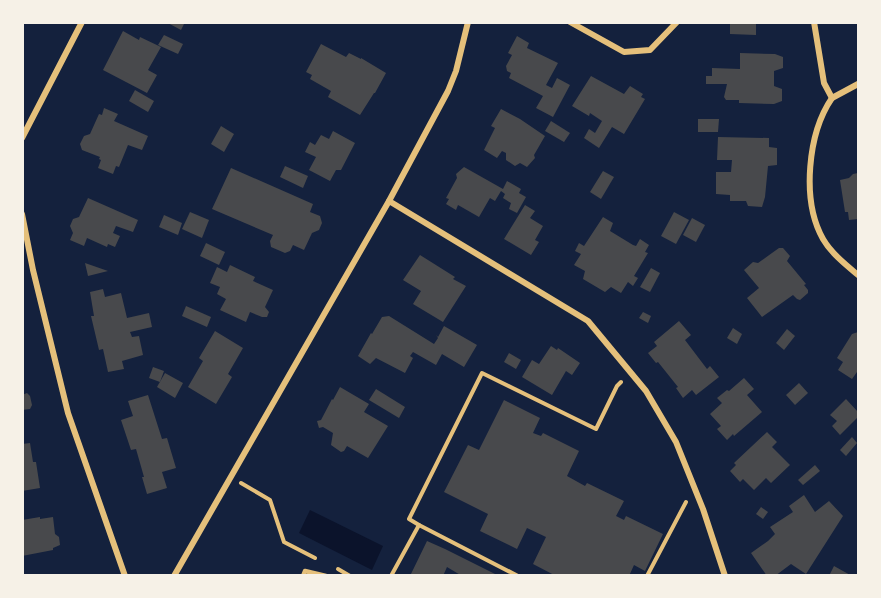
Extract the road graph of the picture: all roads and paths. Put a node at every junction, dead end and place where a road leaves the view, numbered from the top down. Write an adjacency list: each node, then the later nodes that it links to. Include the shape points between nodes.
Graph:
1 (82, 22): 8 (street)
2 (468, 22): 9 (street, via 448,91)
3 (570, 22): 4 (street, via 624,52 650,50)
4 (677, 22)
5 (814, 22): 7 (street, via 824,83)
6 (858, 84): 7 (street)
7 (832, 98): 11 (street, via 823,112 810,164 811,197 823,239)
8 (22, 138)
9 (389, 201): 13 (street); 14 (street, via 588,321 646,391 676,442)
10 (22, 214): 18 (street, via 68,413)
11 (858, 275)
12 (617, 386): 15 (path, via 596,429 482,373 409,519)
13 (230, 477): 16 (path, via 270,500); 19 (street)
14 (694, 486): 17 (path); 24 (street)
15 (419, 525): 22 (path); 23 (path)
16 (284, 542)
17 (649, 575)
18 (125, 576)
19 (174, 576)
20 (303, 576): 21 (lane, via 305,571)
21 (326, 576)
22 (391, 576)
23 (518, 576)
24 (725, 576)

